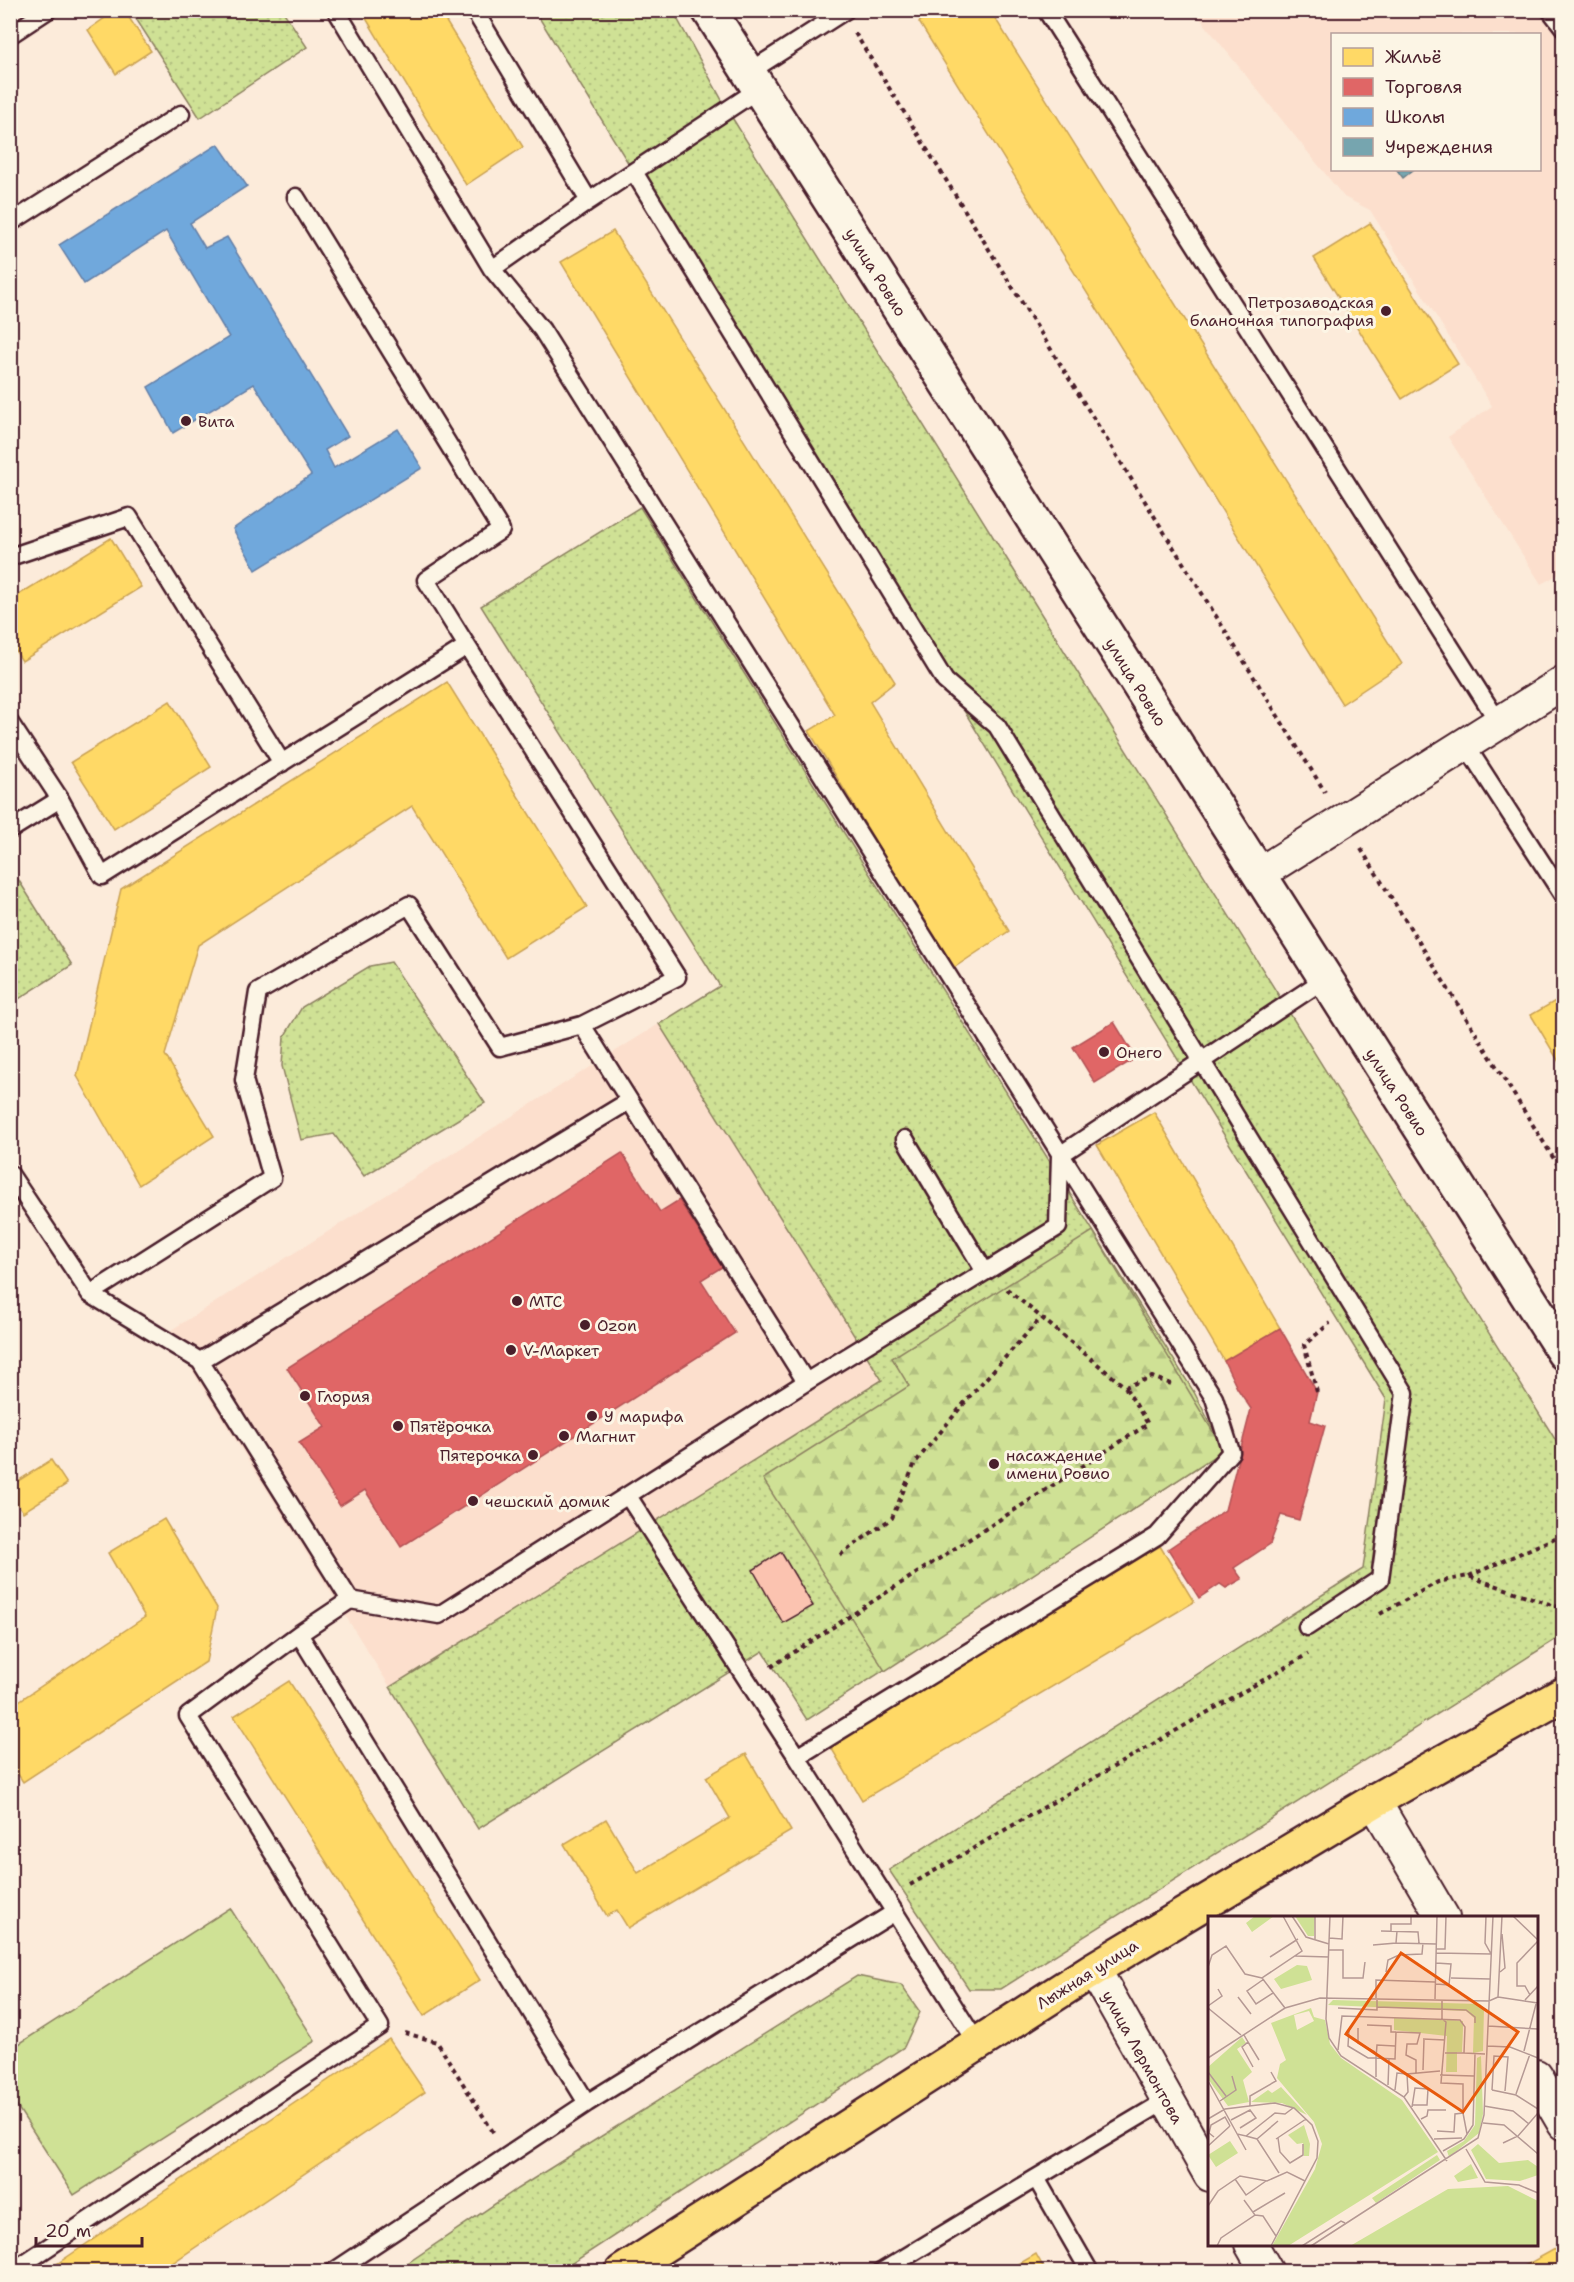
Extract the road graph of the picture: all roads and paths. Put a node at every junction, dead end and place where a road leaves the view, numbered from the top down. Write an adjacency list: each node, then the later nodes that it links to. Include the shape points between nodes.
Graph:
1 (48, 10): 9 (lane)
2 (336, 10): 16 (lane)
3 (474, 10): 14 (lane)
4 (710, 10): 10 (main road, улица Ровио)
5 (1046, 10): 21 (lane)
6 (1550, 10): 8 (lane)
7 (844, 12): 10 (lane); 25 (path)
8 (1563, 28)
9 (10, 35)
10 (754, 81): 12 (lane); 27 (main road, улица Ровио)
11 (181, 114): 15 (lane)
12 (634, 172): 14 (lane); 31 (lane, via 945,681 997,726)
13 (296, 196): 18 (lane, via 501,530 426,580)
14 (589, 201): 16 (lane)
15 (10, 223)
16 (492, 269): 34 (lane, via 542,330)
17 (10, 557): 23 (lane, via 129,518)
18 (467, 646): 23 (lane); 30 (lane, via 677,977)
19 (1563, 682): 21 (street)
20 (10, 723): 24 (lane)
21 (1499, 723): 22 (street)
22 (1465, 744): 25 (street); 28 (lane)
23 (282, 763): 24 (lane, via 102,876)
24 (60, 799): 26 (lane)
25 (1343, 821): 27 (street); 36 (path)
26 (10, 830)
27 (1259, 874): 29 (main road, улица Ровио)
28 (1563, 897)
29 (1325, 979): 31 (lane); 41 (main road, улица Ровио)
30 (582, 1025): 32 (lane); 38 (lane, via 500,1047 409,905 258,992 244,1080 272,1178)
31 (1200, 1060): 34 (lane); 39 (lane)
32 (629, 1101): 42 (lane); 43 (lane)
33 (905, 1139): 37 (lane)
34 (1059, 1155): 37 (lane, via 1058,1227); 46 (lane)
35 (10, 1174): 38 (lane)
36 (1563, 1175)
37 (986, 1272): 40 (path); 43 (lane)
38 (90, 1294): 42 (lane)
39 (1351, 1305): 45 (path, via 1304,1345); 54 (lane, via 1405,1393 1380,1579)
40 (1041, 1318): 44 (path); 49 (path, via 915,1463 892,1518)
41 (1563, 1353)
42 (200, 1361): 51 (lane)
43 (806, 1382): 47 (lane)
44 (1125, 1387): 46 (path, via 1152,1377); 57 (path, via 1148,1424)
45 (1317, 1392)
46 (1214, 1398): 59 (lane, via 1231,1452 1157,1536)
47 (628, 1496): 51 (lane, via 439,1615); 57 (lane)
48 (1563, 1534): 50 (path)
49 (840, 1555)
50 (1468, 1576): 52 (path); 53 (path, via 1438,1582)
51 (350, 1600): 55 (lane)
52 (1563, 1609)
53 (1376, 1617)
54 (1307, 1627)
55 (299, 1634): 64 (lane, via 188,1716); 68 (lane)
56 (1313, 1651): 61 (path)
57 (748, 1681): 59 (lane)
58 (1563, 1694): 60 (main road, Лыжная улица)
59 (797, 1757): 61 (lane)
60 (1374, 1801): 62 (street); 63 (main road, Лыжная улица)
61 (890, 1906): 65 (lane); 68 (lane)
62 (1442, 1916)
63 (1094, 1969): 65 (main road, Лыжная улица); 67 (street, улица Лермонтова)
64 (380, 2026): 70 (path, via 437,2042); 74 (lane)
65 (977, 2043): 76 (main road, Лыжная улица)
66 (1538, 2080): 69 (street)
67 (1167, 2100): 71 (street, улица Лермонтова); 72 (lane)
68 (586, 2103): 70 (lane)
69 (1563, 2124)
70 (508, 2156): 75 (lane)
71 (1208, 2173)
72 (1036, 2178): 77 (lane); 78 (lane)
73 (1252, 2246): 79 (street)
74 (11, 2271)
75 (333, 2271)
76 (622, 2271)
77 (881, 2271)
78 (1090, 2271)
79 (1267, 2271)

